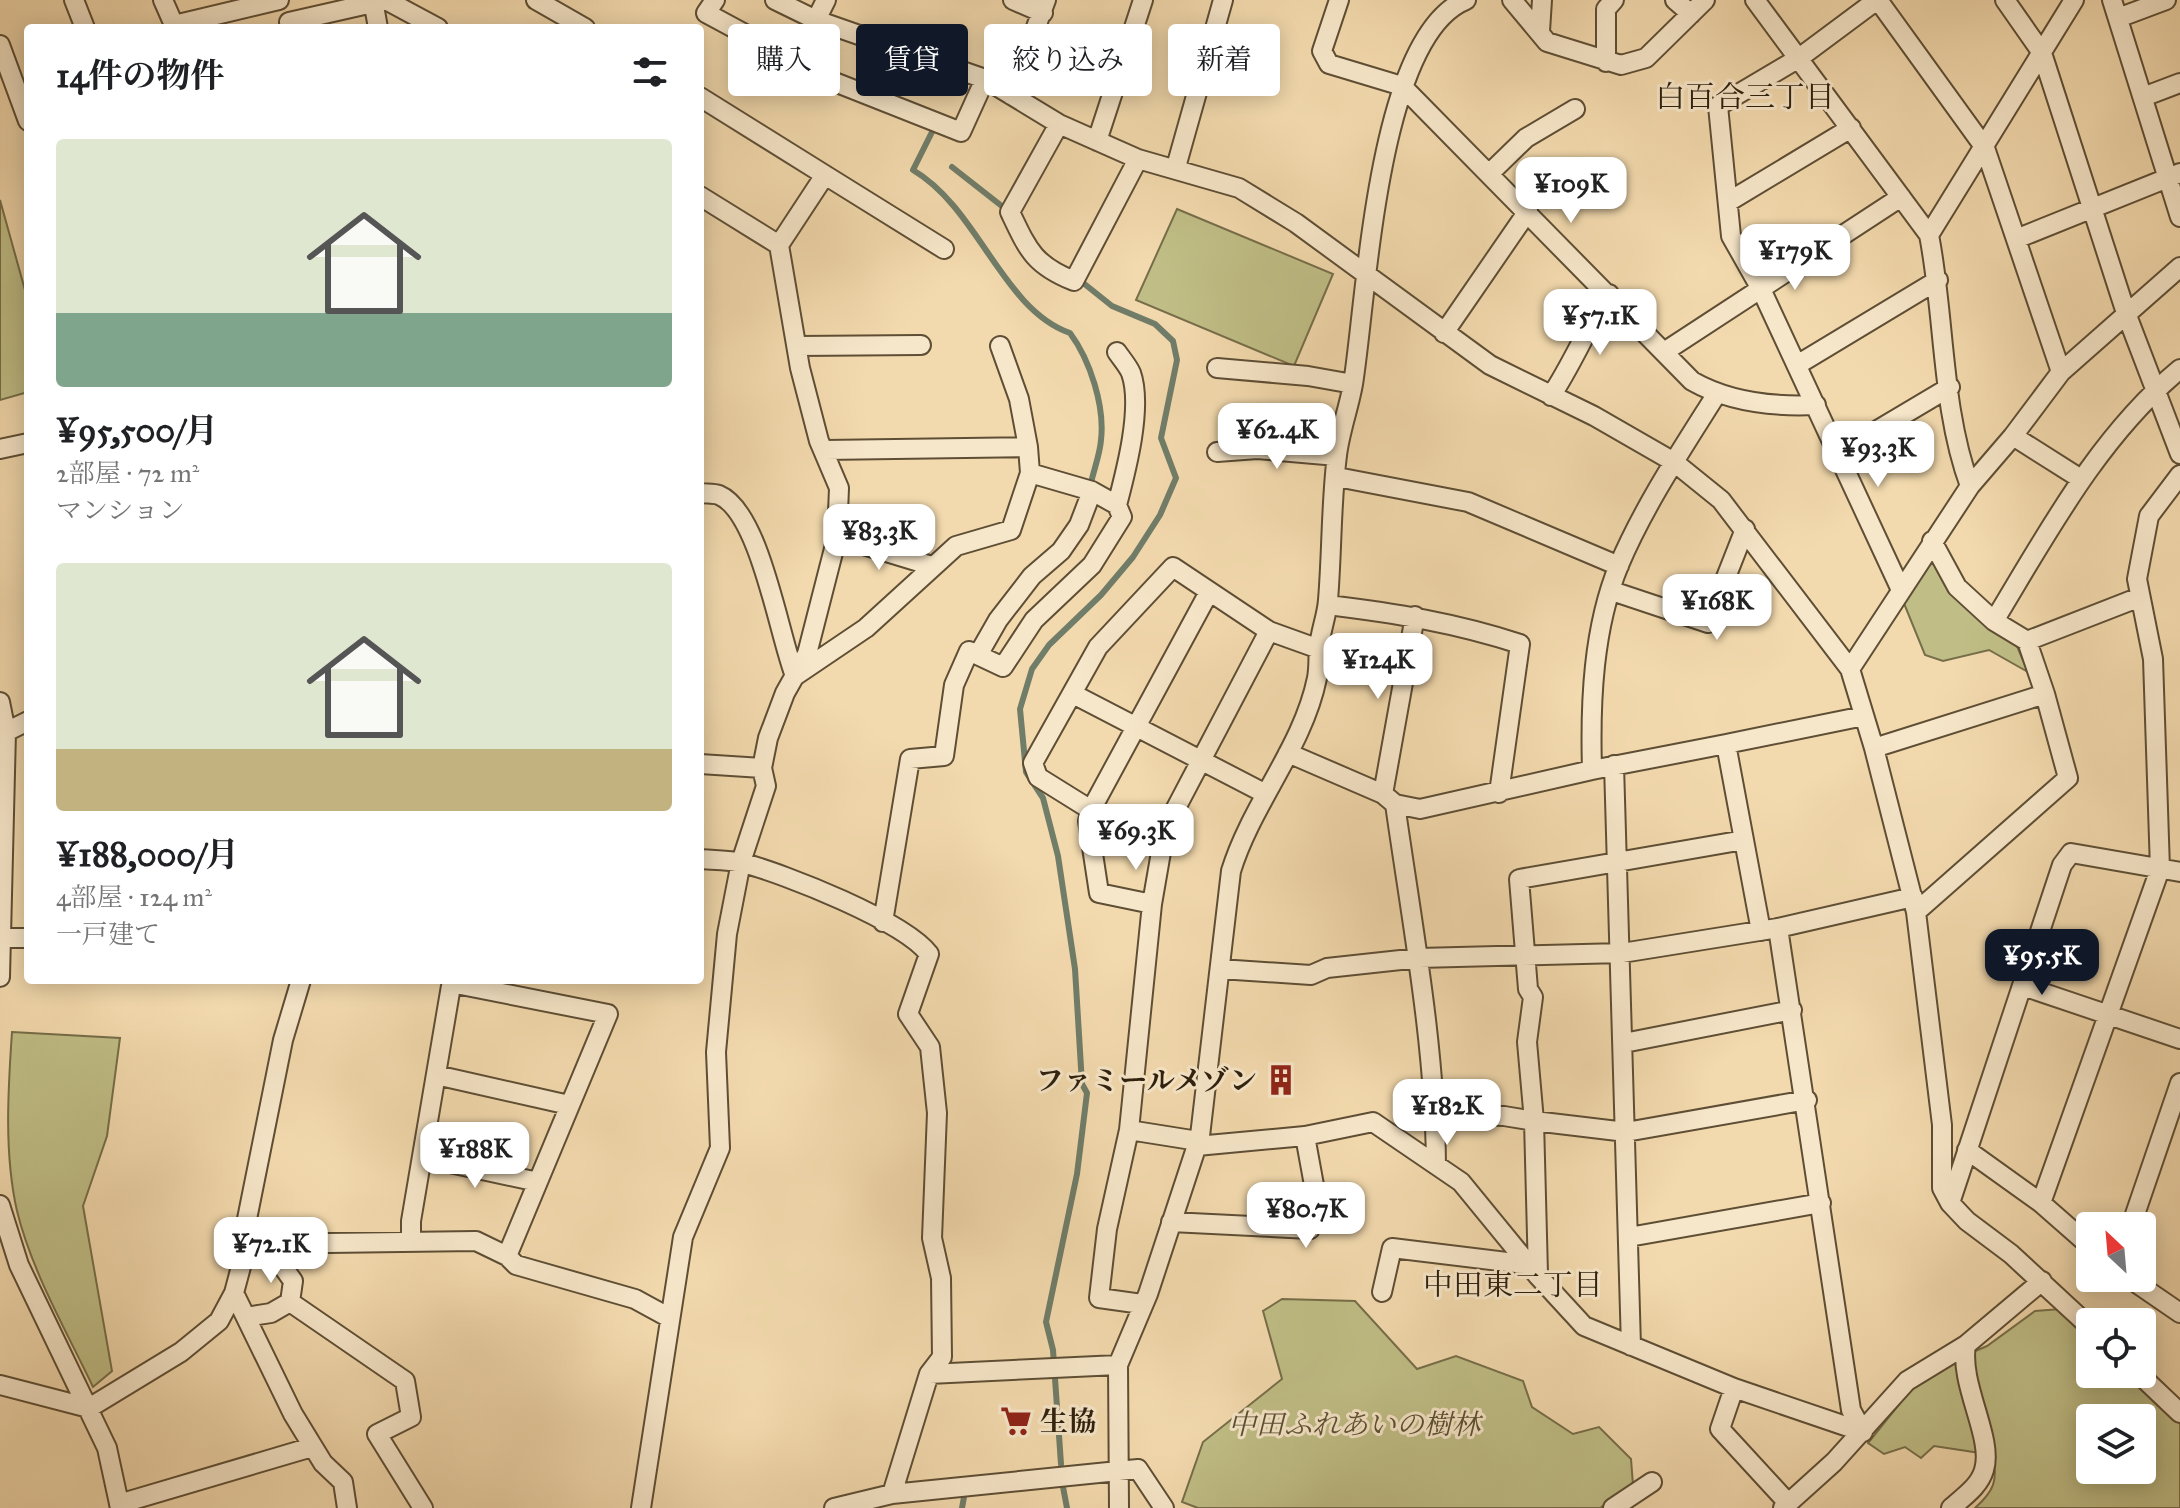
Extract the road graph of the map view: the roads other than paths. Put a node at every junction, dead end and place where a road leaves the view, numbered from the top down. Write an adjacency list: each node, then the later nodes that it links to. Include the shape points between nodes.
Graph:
1 (74, 0): 29 (street)
2 (163, 0): 30 (street)
3 (280, 0): 28 (street); 32 (street)
4 (536, 0): 36 (street)
5 (715, 0): 43 (street, via 706,13 742,35 832,81 961,132)
6 (775, 0): 27 (street)
7 (826, 0): 27 (street)
8 (1013, 0): 24 (street)
9 (1143, 0): 53 (street)
10 (1223, 0): 56 (street)
11 (1339, 0): 45 (street, via 1322,51 1329,64)
12 (1512, 0): 37 (street)
13 (1542, 0): 37 (street)
14 (1614, 0): 41 (street, via 1606,9)
15 (1675, 0): 26 (street)
16 (1705, 0): 26 (street)
17 (1755, 0): 40 (street)
18 (1878, 0): 40 (street); 54 (street)
19 (2005, 0): 39 (street)
20 (2074, 0): 39 (street)
21 (2166, 0): 25 (street)
22 (373, 1): 33 (street); 34 (street); 35 (street, via 386,0)
23 (1459, 1): 45 (street, via 1426,36)
24 (1045, 7)
25 (2115, 9): 47 (street)
26 (1691, 14): 41 (street, via 1646,58 1621,65)
27 (816, 20): 42 (street)
28 (221, 21): 31 (street)
29 (83, 24)
30 (173, 24)
31 (193, 24)
32 (289, 24)
33 (292, 24)
34 (377, 24)
35 (431, 24)
36 (578, 24)
37 (1540, 31): 41 (street, via 1547,42)
38 (0, 45): 50 (street)
39 (2042, 53): 54 (street); 63 (street)
40 (1799, 58): 52 (street); 62 (street, via 1718,106)
41 (1606, 62)
42 (984, 79)
43 (984, 81)
44 (2180, 83): 47 (street)
45 (1402, 86): 57 (street); 71 (street)
46 (1013, 96): 51 (street)
47 (2143, 97): 59 (street)
48 (704, 99): 58 (street)
49 (1575, 109): 57 (street, via 1526,138)
50 (24, 110)
51 (1059, 124): 53 (street); 55 (street, via 1010,212 1031,256 1051,271 1074,281)
52 (1851, 128): 60 (street); 62 (street)
53 (1097, 141): 55 (street)
54 (1985, 148): 66 (street); 67 (street)
55 (1138, 159): 56 (street)
56 (1176, 167): 71 (street, via 1239,188)
57 (1490, 173): 64 (street)
58 (825, 175): 68 (street); 69 (street)
59 (2174, 176): 63 (street); 65 (street)
60 (1901, 197): 66 (street); 73 (street)
61 (704, 198): 68 (street)
62 (1728, 202): 73 (street, via 1731,236)
63 (2092, 208): 67 (street); 75 (street)
64 (1528, 211): 74 (street); 76 (street)
65 (2180, 217)
66 (1929, 235): 72 (street)
67 (2016, 239): 85 (street)
68 (779, 245): 78 (street)
69 (944, 249)
70 (2180, 267): 75 (street)
71 (1366, 275): 76 (street); 86 (street)
72 (1938, 280): 82 (street); 87 (street)
73 (1761, 289): 81 (street); 82 (street)
74 (1609, 294): 81 (street); 90 (street)
75 (2126, 313): 85 (street); 88 (street)
76 (1444, 333): 90 (street, via 1490,365)
77 (921, 345): 78 (street)
78 (798, 346): 96 (street)
79 (1000, 346): 94 (street, via 1019,399)
80 (1117, 352): 109 (street, via 1131,373 1134,407)
81 (1664, 352): 89 (street, via 1692,381)
82 (1797, 365): 91 (street)
83 (1217, 368): 86 (street)
84 (2180, 369): 88 (street)
85 (2061, 372): 92 (street)
86 (1353, 384): 100 (street)
87 (1950, 387): 98 (street); 106 (street, via 1958,454)
88 (2155, 390): 99 (street); 105 (street)
89 (1716, 395): 91 (street); 101 (street)
90 (1551, 396): 101 (street)
91 (1816, 405): 98 (street)
92 (2013, 436): 105 (street); 106 (street)
93 (24, 444): 95 (street)
94 (1028, 447): 96 (street); 102 (street)
95 (0, 449)
96 (825, 450): 111 (street, via 839,488)
97 (1217, 452): 100 (street, via 1257,449)
98 (1839, 453): 115 (street)
99 (2180, 454)
100 (1337, 456): 104 (street)
101 (1674, 462): 110 (street, via 1721,500); 114 (street)
102 (1030, 473): 107 (street); 113 (street, via 1011,530 956,546)
103 (2180, 475): 118 (street, via 2149,516 2137,579)
104 (1337, 477): 114 (street, via 1468,502); 119 (street)
105 (2081, 479): 122 (street)
106 (1970, 486): 112 (street)
107 (1092, 491): 109 (street); 126 (street, via 1079,525 1061,551 1024,587)
108 (704, 493): 128 (street, via 733,504 745,526 769,579)
109 (1117, 505): 126 (street, via 1122,517 1092,565 1034,620 1003,667)
110 (1745, 529): 116 (street, via 1708,623); 127 (street)
111 (837, 537): 113 (street); 128 (street, via 807,654)
112 (1932, 541): 115 (street); 122 (street, via 1957,587)
113 (932, 566): 128 (street, via 866,628)
114 (1619, 566): 116 (street)
115 (1901, 590): 127 (street)
116 (1612, 591): 143 (street, via 1592,677)
117 (1209, 592): 123 (street); 129 (street, via 1173,567 1098,647); 134 (street)
118 (2140, 597): 124 (street); 152 (street, via 2153,659)
119 (1328, 605): 120 (street); 125 (street)
120 (1415, 616): 145 (street, via 1520,644); 146 (street)
121 (984, 621): 126 (street)
122 (1994, 621): 124 (street)
123 (1269, 631): 125 (street); 139 (street)
124 (2027, 641): 130 (street)
125 (1319, 649): 138 (street, via 1313,694)
126 (974, 653): 156 (street, via 954,685 944,756 910,759)
127 (1850, 669): 132 (street)
128 (795, 676): 142 (street, via 768,738)
129 (1073, 694): 134 (street); 147 (street, via 1033,763 1038,777)
130 (2045, 694): 137 (street); 155 (street, via 2068,778)
131 (0, 702): 135 (street)
132 (1864, 716): 136 (street); 137 (street)
133 (24, 723): 135 (street)
134 (1136, 727): 139 (street); 147 (street)
135 (6, 732): 158 (street)
136 (1726, 744): 141 (street); 148 (street)
137 (1874, 748): 155 (street)
138 (1288, 753): 144 (street); 146 (street)
139 (1200, 760): 144 (street); 154 (street, via 1165,829)
140 (704, 764): 142 (street)
141 (1614, 765): 143 (street); 150 (street)
142 (762, 768): 151 (street, via 766,786)
143 (1592, 770): 145 (street)
144 (1264, 793): 163 (street, via 1231,871)
145 (1499, 793): 146 (street, via 1420,809)
146 (1389, 799): 162 (street)
147 (1091, 810): 154 (street, via 1088,821 1099,893)
148 (1744, 840): 150 (street); 157 (street)
149 (704, 859): 151 (street)
150 (1618, 861): 160 (street, via 1519,879); 161 (street)
151 (741, 862): 156 (street, via 816,889); 209 (street, via 727,934 716,1052 720,1148 683,1237)
152 (2160, 869): 153 (street); 168 (street, via 2071,853 2062,865); 170 (street)
153 (2180, 872)
154 (1152, 904): 179 (street)
155 (1914, 904): 157 (street); 188 (street, via 1942,1125 1940,1173)
156 (883, 922): 213 (street, via 929,954 908,1014 930,1047 937,1113 932,1238 941,1278 942,1357)
157 (1770, 929): 161 (street); 169 (street)
158 (2, 938): 159 (street); 164 (street)
159 (24, 938)
160 (1526, 953): 161 (street); 162 (street); 178 (street, via 1533,997 1527,1042)
161 (1622, 953): 172 (street)
162 (1419, 958): 163 (street, via 1327,968 1311,975); 177 (street)
163 (1220, 969): 182 (street)
164 (0, 977)
165 (300, 984): 196 (street, via 260,1151)
166 (452, 984): 173 (street)
167 (462, 984): 176 (street, via 608,1014)
168 (2023, 986): 170 (street); 183 (street)
169 (1792, 1010): 172 (street); 175 (street)
170 (2108, 1015): 171 (street); 189 (street)
171 (2180, 1039)
172 (1624, 1043): 180 (street)
173 (436, 1075): 176 (street); 184 (street)
174 (2180, 1083): 191 (street)
175 (1807, 1100): 180 (street); 187 (street)
176 (569, 1105): 186 (street)
177 (1436, 1114): 178 (street); 185 (street)
178 (1534, 1121): 180 (street); 199 (street)
179 (1129, 1130): 182 (street); 205 (street, via 1107,1229 1099,1298)
180 (1626, 1132): 194 (street)
181 (1305, 1136): 182 (street); 185 (street, via 1373,1122); 192 (street, via 1318,1207 1310,1229)
182 (1198, 1144): 192 (street)
183 (1967, 1150): 188 (street); 189 (street)
184 (422, 1157): 186 (street); 195 (street)
185 (1436, 1165): 199 (street, via 1461,1182)
186 (538, 1182): 198 (street)
187 (1821, 1203): 194 (street); 219 (street, via 1851,1410)
188 (1950, 1203): 200 (street)
189 (2041, 1203): 193 (street)
190 (0, 1205): 217 (street, via 19,1265)
191 (2136, 1212)
192 (1171, 1222): 205 (street)
193 (2076, 1234)
194 (1629, 1237): 211 (street)
195 (411, 1240): 197 (street); 198 (street, via 476,1241)
196 (247, 1244): 197 (street); 203 (street)
197 (268, 1246): 204 (street, via 293,1281)
198 (507, 1256): 209 (street, via 516,1265 635,1299)
199 (1535, 1270): 201 (street, via 1392,1248); 211 (street, via 1584,1326)
200 (2042, 1281): 207 (street); 210 (street)
201 (1382, 1292)
202 (2149, 1292): 206 (street)
203 (234, 1293): 208 (street); 217 (street, via 219,1321 181,1352)
204 (290, 1302): 208 (street, via 271,1313); 227 (street, via 405,1381 411,1417 377,1434)
205 (1142, 1304): 212 (street)
206 (2180, 1313)
207 (2076, 1314)
208 (246, 1317): 220 (street)
209 (668, 1317): 228 (street)
210 (1966, 1345): 219 (street, via 1907,1381); 233 (street, via 1963,1363 1985,1468 1976,1486)
211 (1631, 1346): 215 (street)
212 (1118, 1365): 213 (street); 221 (street)
213 (929, 1374): 223 (street)
214 (0, 1385): 217 (street)
215 (1734, 1388): 219 (street); 225 (street, via 1720,1429)
216 (2154, 1388): 218 (street)
217 (89, 1408): 224 (street, via 107,1448)
218 (2180, 1413)
219 (1863, 1432): 225 (street)
220 (312, 1447): 224 (street); 226 (street, via 343,1482)
221 (1118, 1471): 223 (street); 230 (street); 231 (street, via 1138,1469)
222 (1652, 1482): 232 (street)
223 (892, 1494): 229 (street)
224 (119, 1506)
225 (1786, 1506)
226 (347, 1508)
227 (423, 1508)
228 (641, 1508)
229 (834, 1508)
230 (1119, 1508)
231 (1164, 1508)
232 (1613, 1508)
233 (1951, 1508)

